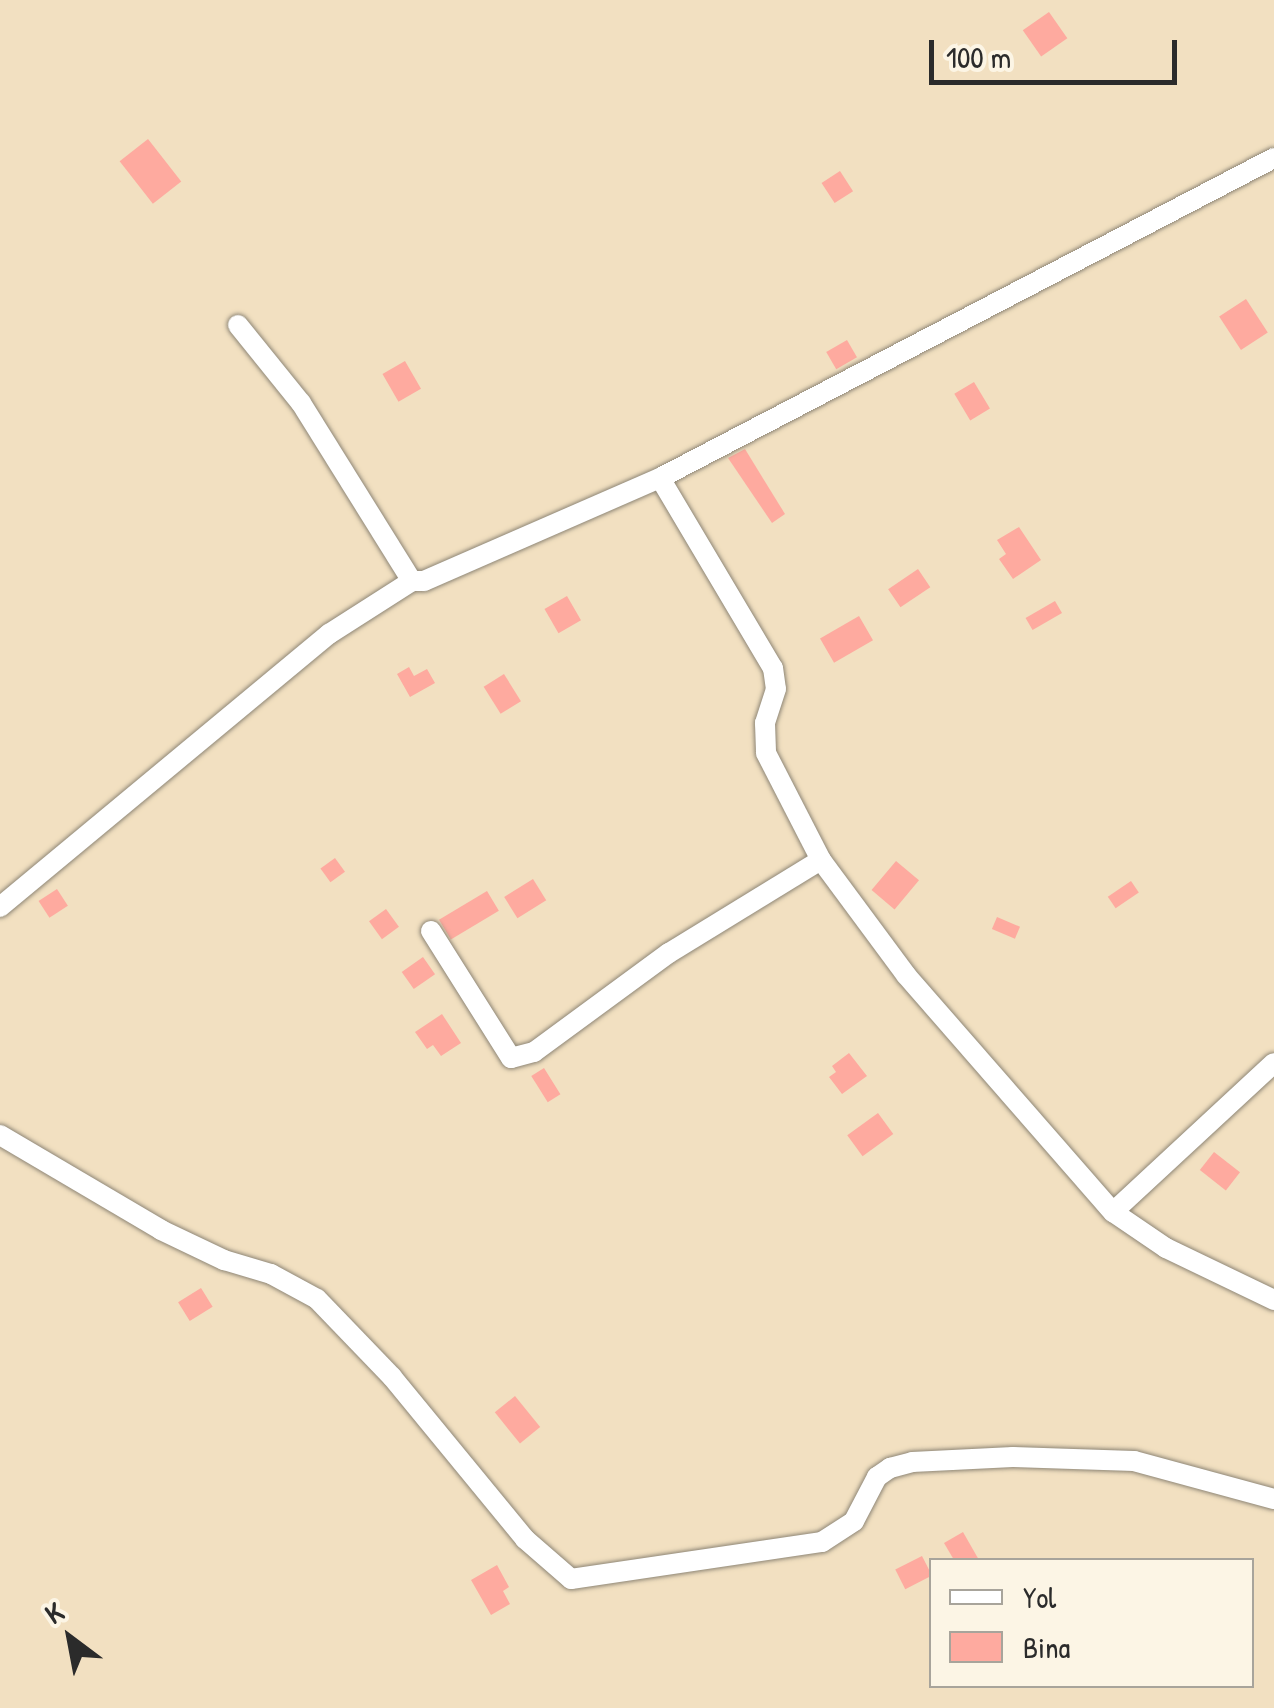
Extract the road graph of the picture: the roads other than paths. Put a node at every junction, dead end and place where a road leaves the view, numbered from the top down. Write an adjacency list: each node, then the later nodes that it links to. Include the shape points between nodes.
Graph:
1 (1274, 158): 3 (street)
2 (238, 325): 4 (street, via 301,404)
3 (660, 478): 4 (street); 5 (street, via 772,668 776,688 765,723 766,753)
4 (412, 581): 6 (street, via 329,634)
5 (821, 860): 7 (street, via 669,954 534,1052 510,1058); 10 (street, via 906,975)
6 (0, 907)
7 (431, 931)
8 (1274, 1063): 10 (street)
9 (0, 1134): 12 (street, via 160,1230 316,1299 392,1376 525,1539 572,1580 822,1542 854,1521 877,1477 912,1462 1134,1461)
10 (1112, 1212): 11 (street, via 1166,1248)
11 (1274, 1300)
12 (1274, 1498)

